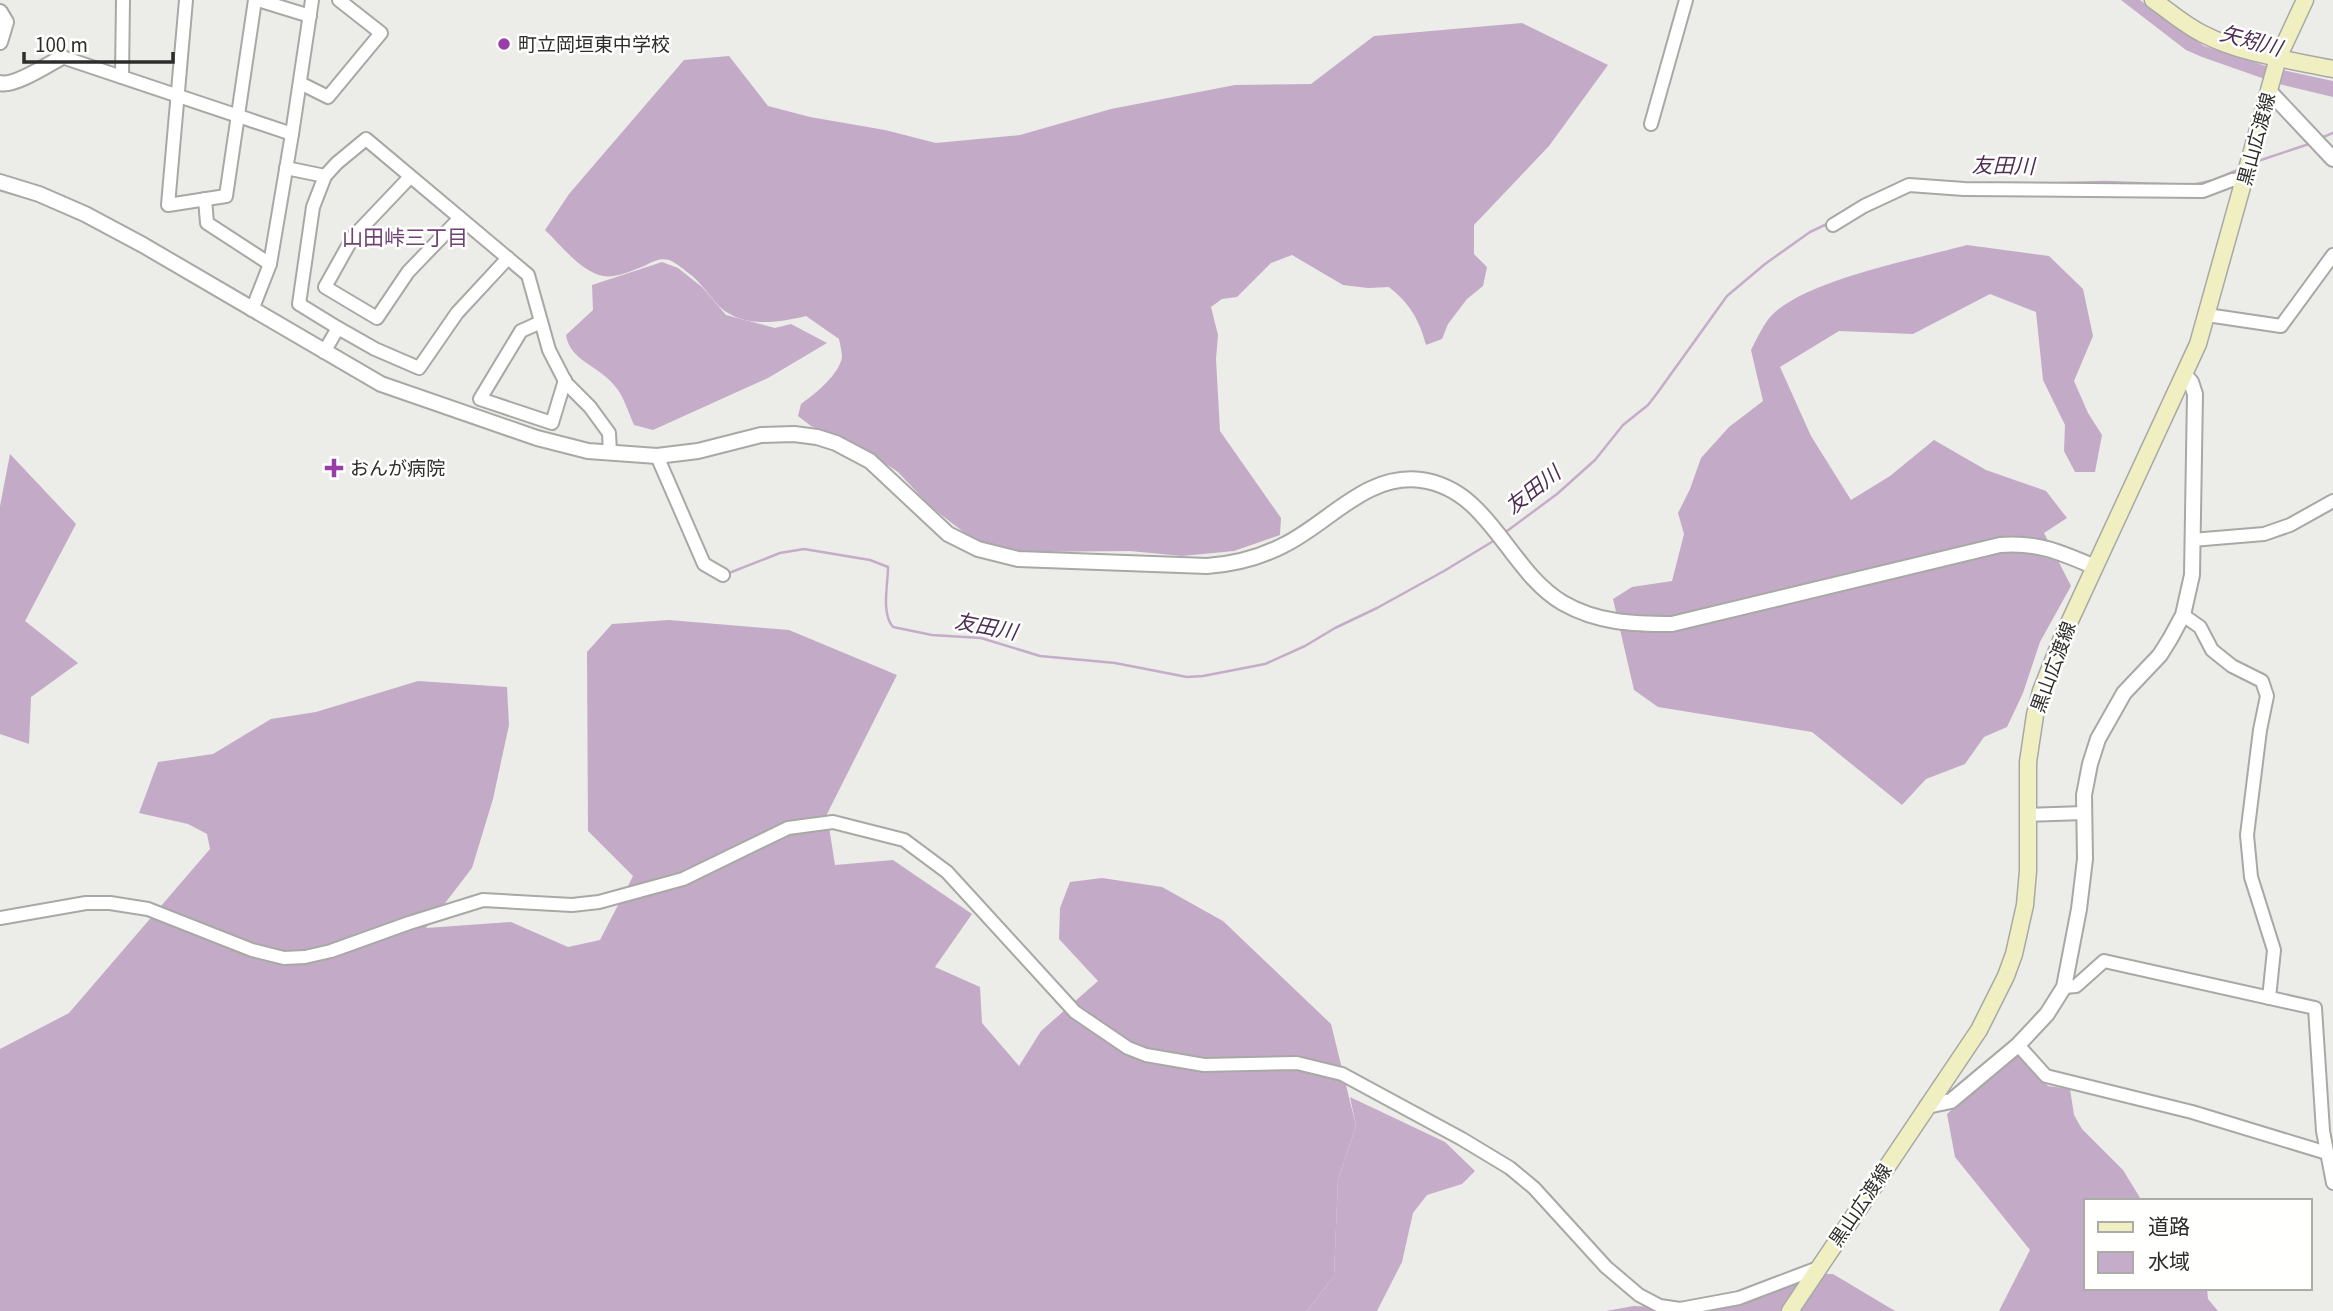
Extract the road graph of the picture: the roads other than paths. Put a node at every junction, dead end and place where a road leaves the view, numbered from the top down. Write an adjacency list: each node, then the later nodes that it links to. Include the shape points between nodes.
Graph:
1 (123, 0): 15 (street)
2 (186, 0): 19 (street)
3 (256, 0): 10 (street); 20 (street)
4 (312, 0): 10 (street)
5 (339, 0): 17 (street, via 381,33 328,97)
6 (1686, 0): 21 (street)
7 (2153, 0): 13 (main road, via 2205,35)
8 (2305, 0): 13 (main road, 黒山広渡線)
9 (0, 12): 11 (street, via 6,22)
10 (310, 16): 17 (street)
11 (0, 43)
12 (62, 57): 15 (street); 16 (street, via 6,85)
13 (2278, 58): 14 (main road); 18 (main road, 黒山広渡線)
14 (2333, 69)
15 (122, 77): 19 (street)
16 (0, 83)
17 (300, 83): 22 (street)
18 (2269, 91): 23 (street); 27 (main road, 黒山広渡線)
19 (177, 95): 20 (street); 29 (street, via 168,205)
20 (238, 117): 22 (street); 29 (street, via 226,196)
21 (1651, 124)
22 (292, 134): 24 (street)
23 (2329, 154)
24 (286, 168): 25 (street); 34 (street)
25 (325, 176): 26 (street, via 366,139); 38 (street, via 313,207 299,304)
26 (410, 177): 30 (street); 30 (street, via 353,237 325,287 377,317 408,272)
27 (2245, 179): 31 (street, via 2203,191 1964,190 1909,185); 36 (main road, 黒山広渡線)
28 (0, 182): 35 (street, via 85,214)
29 (205, 200): 34 (street, via 207,223)
30 (460, 218): 33 (street)
31 (1833, 225)
32 (2333, 256): 36 (street, via 2281,326)
33 (508, 258): 37 (street, via 528,275); 38 (street, via 457,313 419,368)
34 (270, 264): 35 (street)
35 (251, 310): 39 (street)
36 (2207, 314): 40 (main road, 黒山広渡線)
37 (541, 322): 41 (street); 41 (street, via 521,331 481,399 552,423)
38 (338, 328): 39 (street)
39 (324, 352): 42 (street, via 381,384 442,407 550,441)
40 (2185, 374): 45 (street, via 2194,394); 46 (main road, 黒山広渡線)
41 (565, 380): 42 (street, via 609,433)
42 (610, 453): 43 (street)
43 (657, 456): 46 (street, via 761,435 817,438 870,461 948,534 978,549 1018,559 1194,566 1252,559 1286,544 1362,494 1392,482 1421,480 1456,492 1478,508 1529,574 1562,602 1625,624 1672,624 2000,545 2025,543); 47 (street, via 705,564)
44 (2333, 501): 45 (street, via 2264,534)
45 (2192, 540): 48 (street, via 2192,575)
46 (2095, 567): 50 (main road, 黒山広渡線, via 2049,667 2038,703 2030,742)
47 (723, 575)
48 (2183, 615): 49 (street, via 2160,655 2107,719 2090,764); 53 (street, via 2200,627 2213,650 2232,666 2262,681 2267,696 2247,835 2251,877 2274,950)
49 (2084, 813): 50 (street); 52 (street, via 2085,859)
50 (2028, 816): 55 (main road, 黒山広渡線, via 2025,905 2014,954 1979,1030)
51 (0, 918): 58 (street, via 110,903 148,909 252,950 284,958 305,957 484,900 599,902 683,879 788,828 833,822 904,840 947,872 1075,1012 1128,1048 1204,1065 1297,1063 1342,1074 1510,1168 1606,1267 1660,1306 1680,1309 1739,1298)
52 (2064, 987): 53 (street, via 2076,986 2104,961); 54 (street)
53 (2269, 998): 56 (street, via 2315,1008)
54 (2018, 1045): 55 (street, via 1951,1101); 56 (street, via 2046,1076 2192,1112)
55 (1927, 1106): 58 (main road, 黒山広渡線)
56 (2327, 1153): 57 (street)
57 (2333, 1183)
58 (1818, 1268): 59 (main road, 黒山広渡線)
59 (1790, 1311)

